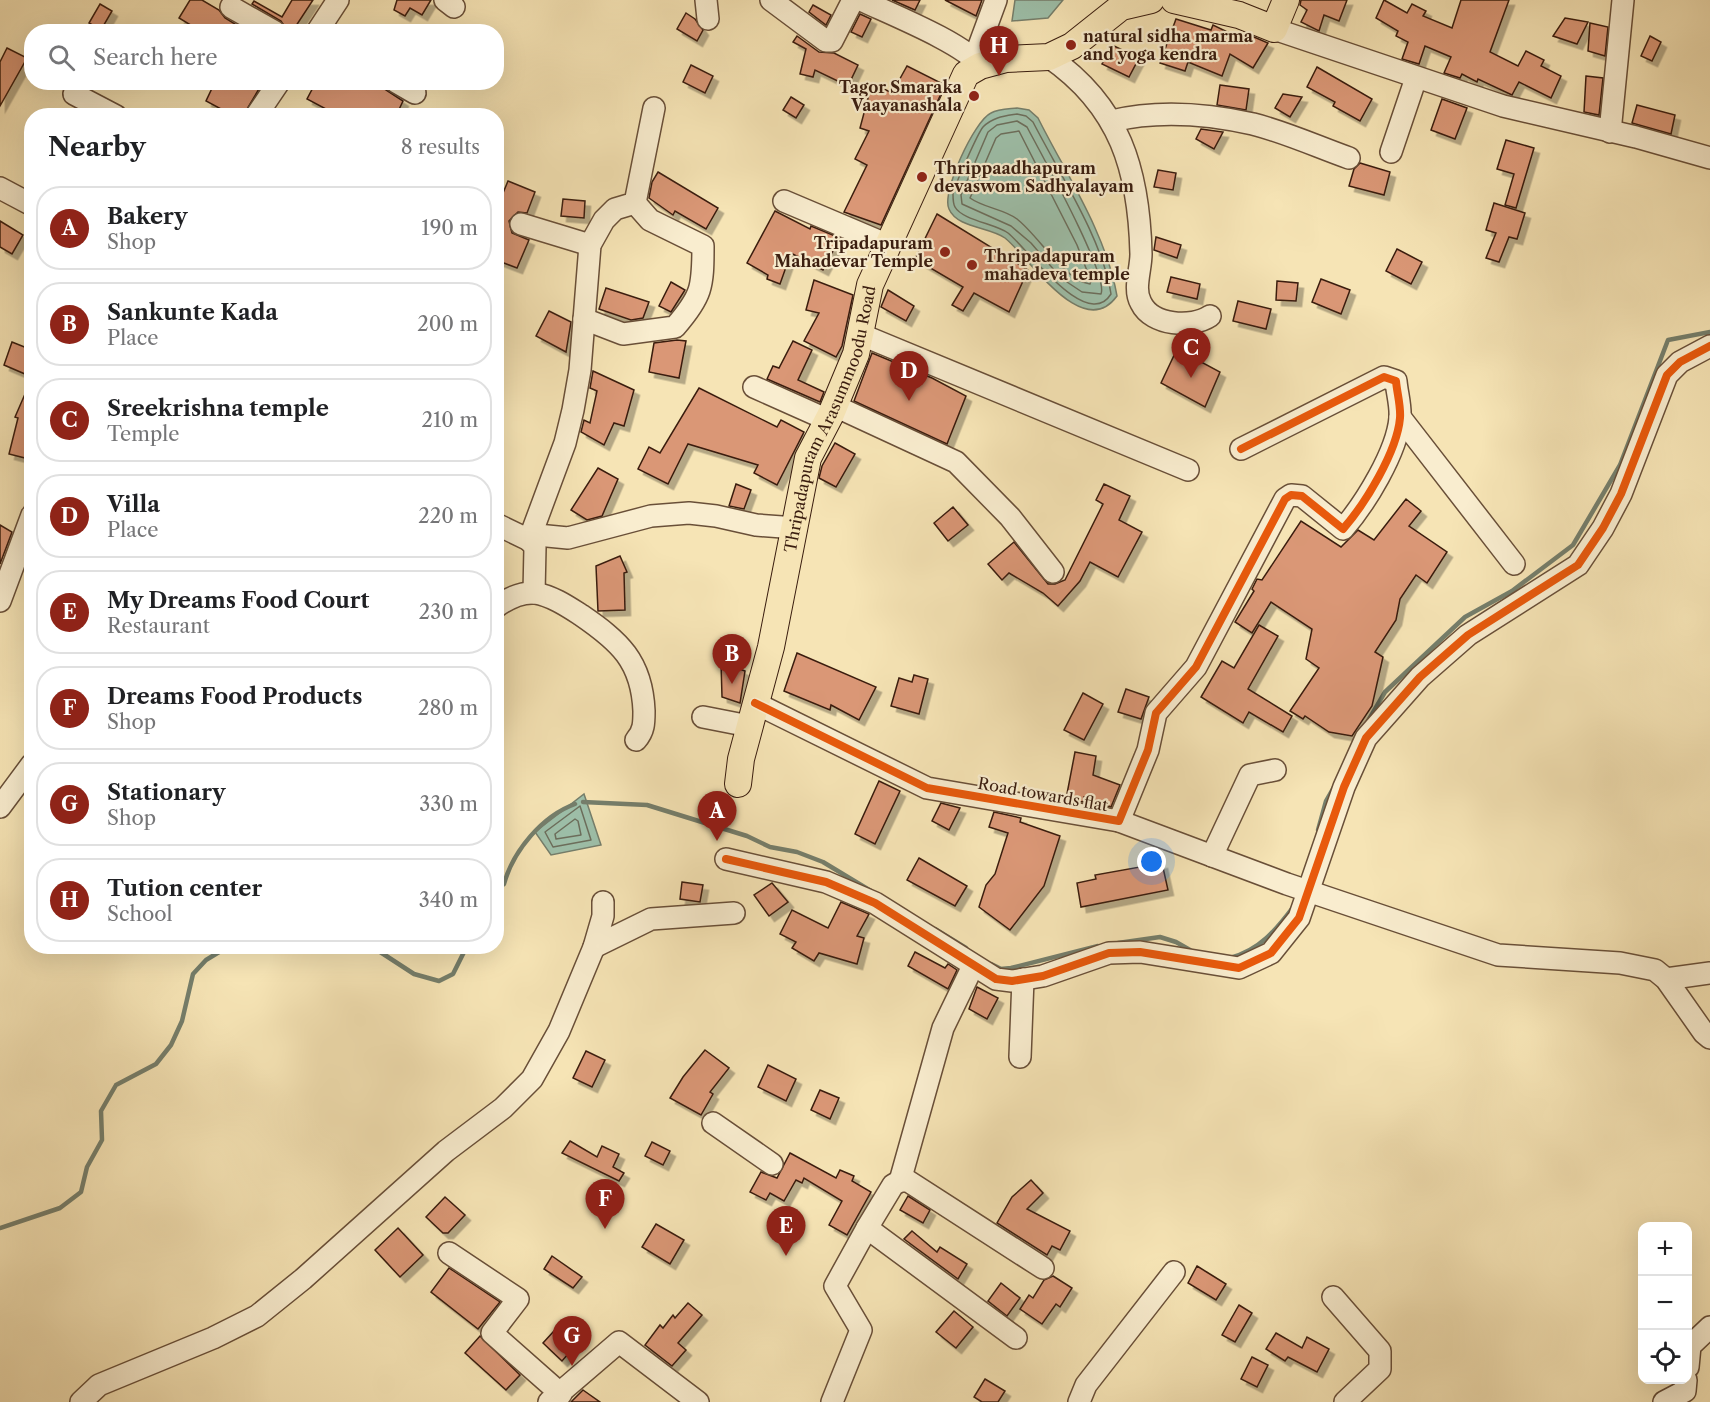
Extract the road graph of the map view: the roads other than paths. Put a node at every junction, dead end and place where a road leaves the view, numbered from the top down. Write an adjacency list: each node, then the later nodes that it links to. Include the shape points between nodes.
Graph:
1 (338, 0): 13 (street)
2 (771, 0): 3 (street, via 826,41 832,41)
3 (853, 0)
4 (861, 0): 16 (street)
5 (996, 0): 16 (street)
6 (1151, 0): 10 (main road)
7 (1174, 0): 14 (main road, via 1239,15)
8 (1286, 0): 14 (main road)
9 (1623, 0): 26 (street)
10 (1119, 4): 15 (main road, via 1072,46)
11 (231, 7): 12 (street)
12 (261, 24)
13 (322, 24)
14 (1274, 29): 17 (street)
15 (1049, 57): 16 (main road); 25 (street, via 1091,92)
16 (978, 61): 36 (main road, Thripadapuram Arasummoodu Road, via 966,74)
17 (1416, 78): 26 (street, via 1539,116); 27 (street)
18 (274, 90): 23 (street)
19 (410, 90): 20 (street)
20 (415, 93)
21 (74, 94): 22 (street)
22 (101, 108)
23 (261, 108)
24 (654, 108): 33 (street)
25 (1112, 121): 28 (street, via 1176,114 1254,124); 37 (street, via 1132,174 1139,212 1141,257 1137,291 1141,304 1152,315 1175,323 1201,322)
26 (1610, 132): 29 (street)
27 (1391, 152)
28 (1349, 158)
29 (1710, 158)
30 (0, 188): 31 (street)
31 (24, 201)
32 (784, 201): 36 (street)
33 (635, 203): 35 (street, via 615,209); 38 (street, via 650,220 703,246 703,278 696,303 675,327 623,334)
34 (521, 224): 35 (street)
35 (590, 244): 38 (street)
36 (888, 245): 39 (main road, Thripadapuram Arasummoodu Road, via 870,285)
37 (1210, 316)
38 (584, 319): 49 (street, via 565,443)
39 (862, 335): 42 (main road, Thripadapuram Arasummoodu Road); 45 (street)
40 (1710, 346): 65 (street, via 1680,362 1667,375 1621,494 1604,528 1578,565 1468,635 1420,677 1366,738 1344,787)
41 (754, 387): 42 (street)
42 (832, 413): 47 (main road, Thripadapuram Arasummoodu Road, via 808,458); 51 (street, via 956,462 1010,518)
43 (1400, 417): 44 (street, via 1396,381 1384,377); 50 (street); 62 (street, Road towards flat, via 1396,437 1364,505 1343,529 1302,496 1285,499 1196,667 1156,713 1148,750)
44 (1241, 449)
45 (1188, 470)
46 (504, 528): 49 (street)
47 (795, 528): 49 (street, via 689,513 651,516 568,538 537,535); 55 (main road, Thripadapuram Arasummoodu Road, via 771,647)
48 (24, 536): 53 (street)
49 (529, 540): 52 (street, via 535,547)
50 (1514, 564)
51 (1053, 572)
52 (534, 593): 54 (street); 57 (street, via 568,606 621,646 640,680 644,721)
53 (0, 601)
54 (504, 601)
55 (752, 715): 56 (street, Road towards flat); 60 (main road, Thripadapuram Arasummoodu Road); 62 (street, Road towards flat, via 927,788)
56 (703, 717)
57 (636, 740)
58 (1275, 770): 63 (street, via 1250,775)
59 (24, 775): 61 (street)
60 (738, 784)
61 (0, 807)
62 (1119, 821): 63 (street)
63 (1212, 856): 65 (street)
64 (726, 859): 69 (street, via 836,886 875,903)
65 (1309, 892): 71 (street, via 1299,918 1271,952 1239,968 1140,952 1109,953); 72 (street, via 1498,955 1620,963 1656,970)
66 (603, 902): 68 (street)
67 (734, 913): 68 (street, via 651,920)
68 (594, 948): 88 (street, via 559,1031 532,1079 503,1108 446,1151 256,1316 99,1385)
69 (973, 966): 71 (street, via 996,979); 77 (street, via 944,1028)
70 (1710, 973): 72 (street)
71 (1023, 979): 74 (street)
72 (1666, 979): 73 (street)
73 (1710, 1038)
74 (1020, 1057)
75 (713, 1123): 76 (street)
76 (772, 1164)
77 (900, 1180): 78 (street); 80 (street, via 915,1184)
78 (867, 1228): 84 (street); 90 (street, via 835,1286 861,1330)
79 (449, 1253): 87 (street, via 518,1299 492,1333)
80 (1043, 1268)
81 (1174, 1272): 91 (street, via 1086,1385)
82 (1334, 1297): 92 (street, via 1380,1351 1382,1361 1380,1369)
83 (1710, 1327): 85 (street)
84 (1016, 1338)
85 (1692, 1344)
86 (1686, 1384): 93 (street, via 1685,1391)
87 (555, 1398): 89 (street, via 619,1342)
88 (81, 1402)
89 (698, 1402)
90 (832, 1402)
91 (1079, 1402)
92 (1345, 1402)
93 (1664, 1402)

